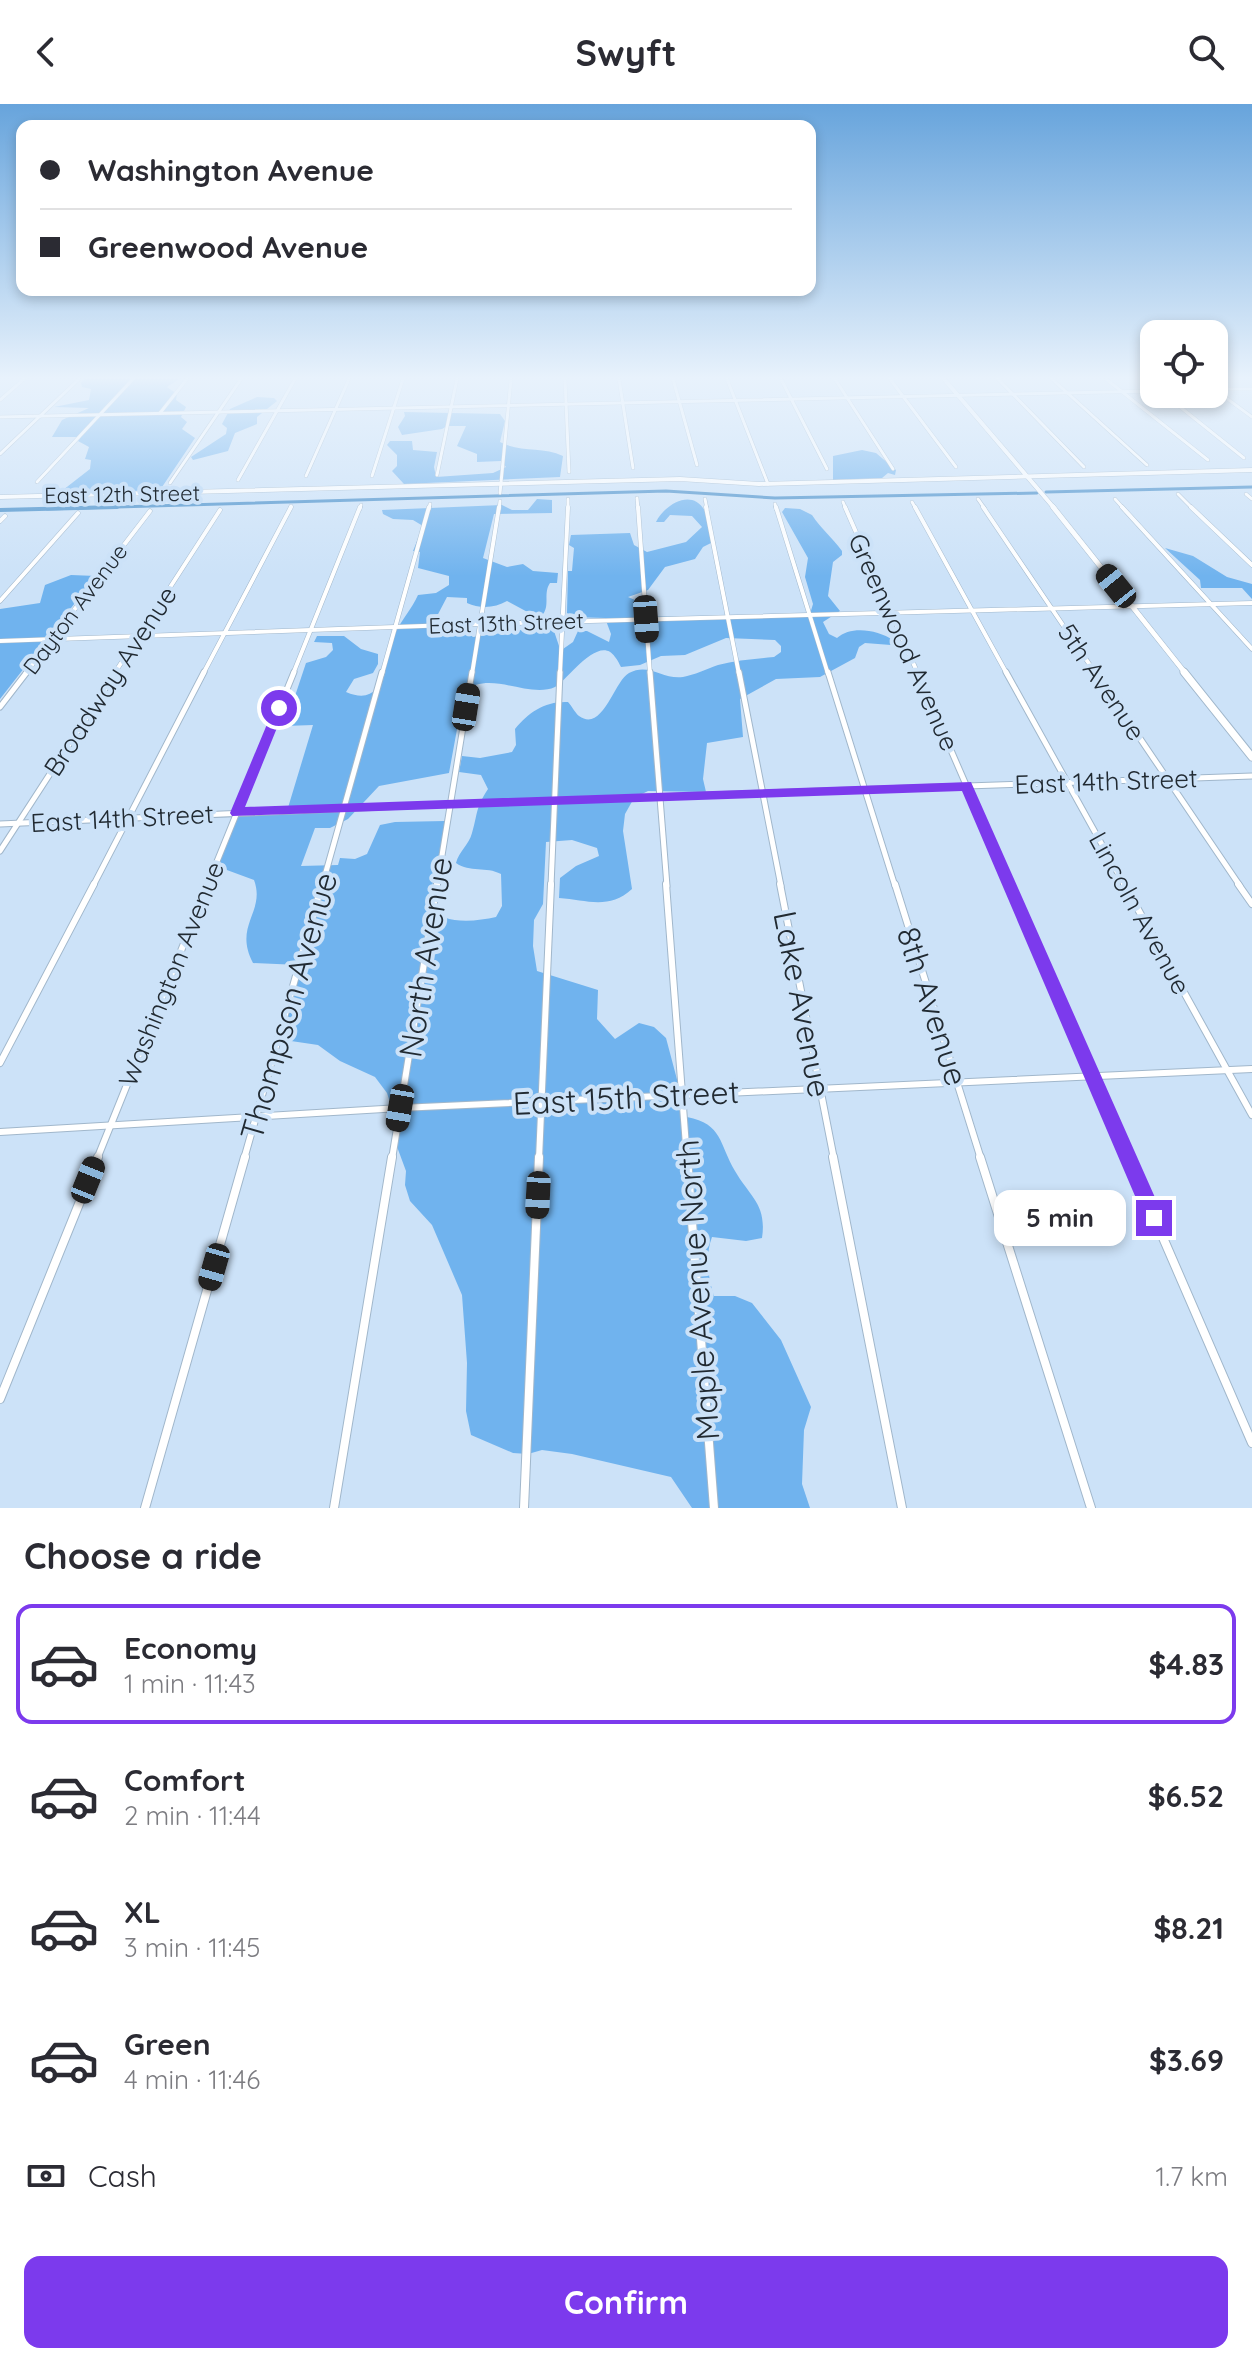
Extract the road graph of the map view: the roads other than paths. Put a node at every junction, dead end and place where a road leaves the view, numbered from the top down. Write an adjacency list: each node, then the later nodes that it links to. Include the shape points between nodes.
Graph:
1 (72, 445): 36 (street)
2 (196, 445): 37 (street)
3 (258, 445): 35 (street)
4 (320, 445): 32 (street)
5 (382, 445): 33 (street)
6 (443, 445): 31 (street)
7 (506, 445): 38 (street, North Avenue)
8 (568, 445): 30 (street)
9 (629, 445): 26 (street)
10 (691, 445): 22 (street)
11 (753, 445): 39 (street)
12 (815, 445): 27 (street)
13 (877, 445): 28 (street)
14 (939, 445): 24 (street)
15 (1001, 445): 34 (street)
16 (1062, 445): 25 (street)
17 (1124, 445): 23 (street)
18 (1188, 445): 21 (street)
19 (1227, 445): 20 (street)
20 (1244, 458)
21 (1208, 460)
22 (697, 465)
23 (1147, 465)
24 (956, 467)
25 (1084, 467)
26 (633, 468)
27 (827, 469)
28 (893, 469)
29 (1252, 470): 34 (street, East 12th Street)
30 (569, 472)
31 (437, 475)
32 (306, 476)
33 (372, 476)
34 (1029, 476): 39 (street, East 12th Street); 64 (street)
35 (238, 480)
36 (37, 482)
37 (170, 483)
38 (502, 484): 39 (street, East 12th Street, via 694,479); 42 (street, East 12th Street); 72 (street, North Avenue)
39 (768, 484)
40 (1178, 494): 60 (street)
41 (1246, 494): 48 (street)
42 (0, 497)
43 (637, 498): 70 (street, Maple Avenue North)
44 (568, 499): 71 (street)
45 (705, 499): 69 (street, Lake Avenue)
46 (978, 499): 65 (street, 5th Avenue)
47 (1115, 499): 63 (street)
48 (1252, 499)
49 (843, 502): 67 (street, Greenwood Avenue)
50 (912, 502): 66 (street, Lincoln Avenue)
51 (430, 504): 73 (street, Thompson Avenue)
52 (775, 504): 68 (street, 8th Avenue)
53 (361, 505): 74 (street, Washington Avenue)
54 (291, 506): 75 (street)
55 (220, 510): 76 (street, Broadway Avenue)
56 (150, 511): 77 (street, Dayton Avenue)
57 (78, 513): 61 (street)
58 (5, 516): 59 (street)
59 (0, 521)
60 (1252, 565)
61 (0, 601)
62 (1252, 603): 63 (street, East 13th Street)
63 (1211, 604): 64 (street, East 13th Street); 79 (street)
64 (1132, 606): 65 (street, East 13th Street); 81 (street)
65 (1052, 608): 66 (street, East 13th Street); 83 (street, 5th Avenue)
66 (972, 610): 67 (street, East 13th Street); 84 (street, Lincoln Avenue)
67 (891, 613): 68 (street, East 13th Street); 85 (street, Greenwood Avenue)
68 (810, 615): 69 (street, East 13th Street); 86 (street, 8th Avenue)
69 (728, 617): 70 (street, East 13th Street); 87 (street, Lake Avenue)
70 (646, 619): 71 (street, East 13th Street); 88 (street, Maple Avenue North)
71 (563, 621): 72 (street, East 13th Street); 89 (street)
72 (479, 624): 73 (street, East 13th Street); 90 (street, North Avenue)
73 (395, 627): 74 (street, East 13th Street); 91 (street, Thompson Avenue)
74 (311, 630): 75 (street, East 13th Street); 92 (street, Washington Avenue)
75 (225, 633): 76 (street, East 13th Street); 93 (street)
76 (139, 636): 77 (street, East 13th Street); 94 (street, Broadway Avenue)
77 (52, 639): 78 (street, East 13th Street); 80 (street, Dayton Avenue)
78 (0, 641)
79 (1252, 649)
80 (0, 707)
81 (1252, 757)
82 (1252, 776): 83 (street, East 14th Street)
83 (1167, 779): 84 (street, East 14th Street); 97 (street, 5th Avenue)
84 (1068, 782): 85 (street, East 14th Street); 100 (street, Lincoln Avenue)
85 (966, 786): 86 (street, East 14th Street); 101 (street, Greenwood Avenue)
86 (864, 789): 87 (street, East 14th Street); 102 (street, 8th Avenue)
87 (762, 793): 88 (street, East 14th Street); 103 (street, Lake Avenue)
88 (659, 796): 89 (street, East 14th Street); 104 (street, Maple Avenue North)
89 (555, 800): 90 (street, East 14th Street); 105 (street)
90 (450, 804): 91 (street, East 14th Street); 106 (street, North Avenue)
91 (344, 808): 92 (street, East 14th Street); 108 (street, Thompson Avenue)
92 (236, 813): 93 (street, East 14th Street); 109 (street, Washington Avenue)
93 (128, 818): 94 (street, East 14th Street); 98 (street)
94 (18, 823): 95 (street, East 14th Street); 96 (street, Broadway Avenue)
95 (0, 824)
96 (0, 851)
97 (1252, 904)
98 (0, 1063)
99 (1252, 1069): 100 (street, East 15th Street)
100 (1227, 1070): 101 (street, East 15th Street); 107 (street, Lincoln Avenue)
101 (1093, 1077): 102 (street, East 15th Street); 112 (street, Greenwood Avenue)
102 (957, 1082): 103 (street, East 15th Street); 118 (street, 8th Avenue)
103 (820, 1089): 104 (street, East 15th Street); 117 (street, Lake Avenue)
104 (682, 1095): 105 (street, East 15th Street); 116 (street, Maple Avenue North)
105 (542, 1101): 106 (street, East 15th Street); 115 (street)
106 (400, 1108): 108 (street, East 15th Street); 114 (street, North Avenue)
107 (1252, 1115)
108 (256, 1116): 109 (street, East 15th Street); 113 (street, Thompson Avenue)
109 (111, 1126): 110 (street, East 15th Street); 111 (street, Washington Avenue)
110 (0, 1132)
111 (0, 1399)
112 (1252, 1443)
113 (145, 1508)
114 (334, 1508)
115 (524, 1508)
116 (714, 1508)
117 (902, 1508)
118 (1091, 1508)

